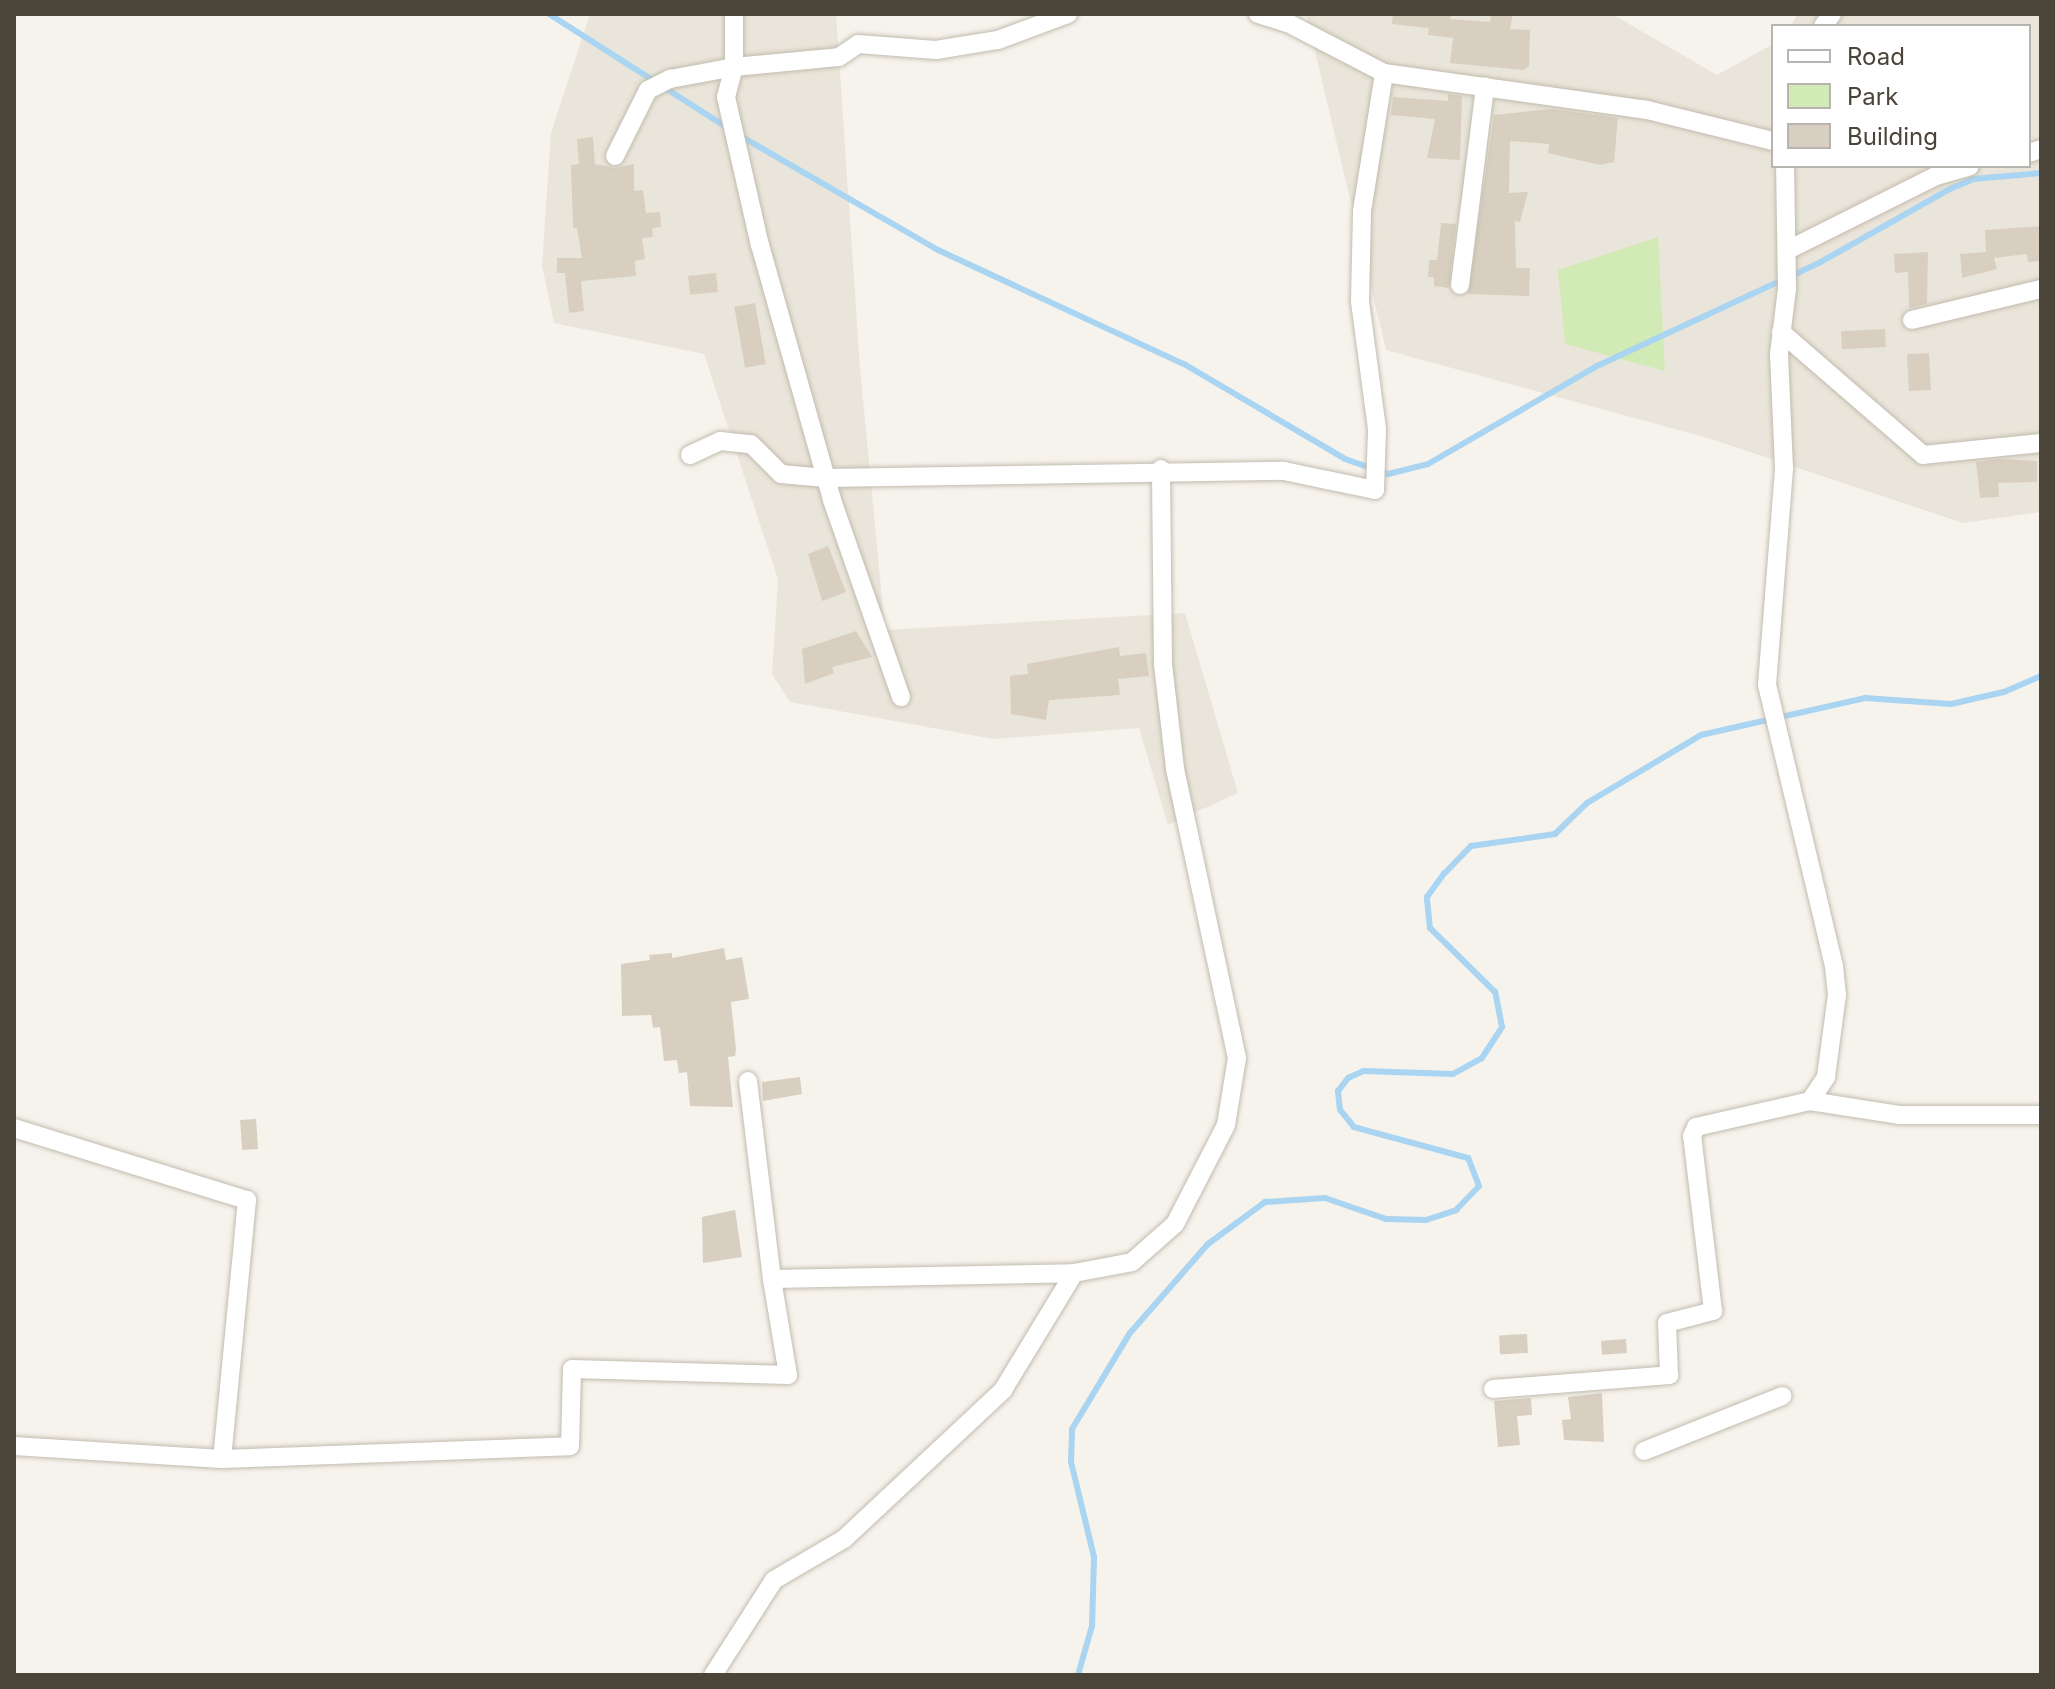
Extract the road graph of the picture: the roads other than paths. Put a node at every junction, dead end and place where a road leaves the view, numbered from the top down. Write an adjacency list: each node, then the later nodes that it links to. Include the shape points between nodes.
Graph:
1 (734, 14): 4 (street)
2 (1068, 14): 4 (street, via 998,40 936,50 858,44 839,57)
3 (1258, 14): 5 (street, via 1288,23)
4 (734, 67): 8 (street, via 670,79 648,90); 21 (street, via 726,97 733,143)
5 (1384, 73): 6 (street); 20 (street, via 1362,211 1360,301 1377,429 1375,490 1284,471)
6 (1485, 87): 7 (street, via 1647,110); 14 (street)
7 (1771, 141)
8 (615, 156)
9 (1785, 168): 11 (street)
10 (1963, 168): 12 (street, via 1936,176)
11 (1784, 198): 12 (street, via 1794,219 1808,229); 13 (street)
12 (1827, 231): 13 (street)
13 (1788, 255): 17 (street)
14 (1460, 285)
15 (2041, 289): 16 (street)
16 (1912, 320)
17 (1781, 332): 18 (street, via 1923,455); 24 (street, via 1784,468 1769,644 1770,697 1837,995 1826,1077)
18 (2041, 443)
19 (690, 455): 21 (street, via 720,441 751,444 781,474)
20 (1161, 469): 21 (street); 27 (street, via 1163,664 1175,768 1237,1058 1234,1094 1226,1125 1175,1224 1132,1262)
21 (826, 478): 22 (street)
22 (901, 697)
23 (748, 1081): 28 (street)
24 (1810, 1101): 25 (street, via 1899,1115); 29 (street, via 1696,1127 1692,1136 1713,1311 1667,1323 1669,1375)
25 (2041, 1115)
26 (14, 1128): 33 (street, via 247,1200)
27 (1074, 1273): 28 (street); 34 (street, via 1003,1390 844,1539 774,1580)
28 (772, 1279): 33 (street, via 788,1375 572,1369 570,1446)
29 (1493, 1389)
30 (1782, 1396): 32 (street)
31 (14, 1446): 33 (street)
32 (1644, 1451)
33 (222, 1459)
34 (713, 1675)

